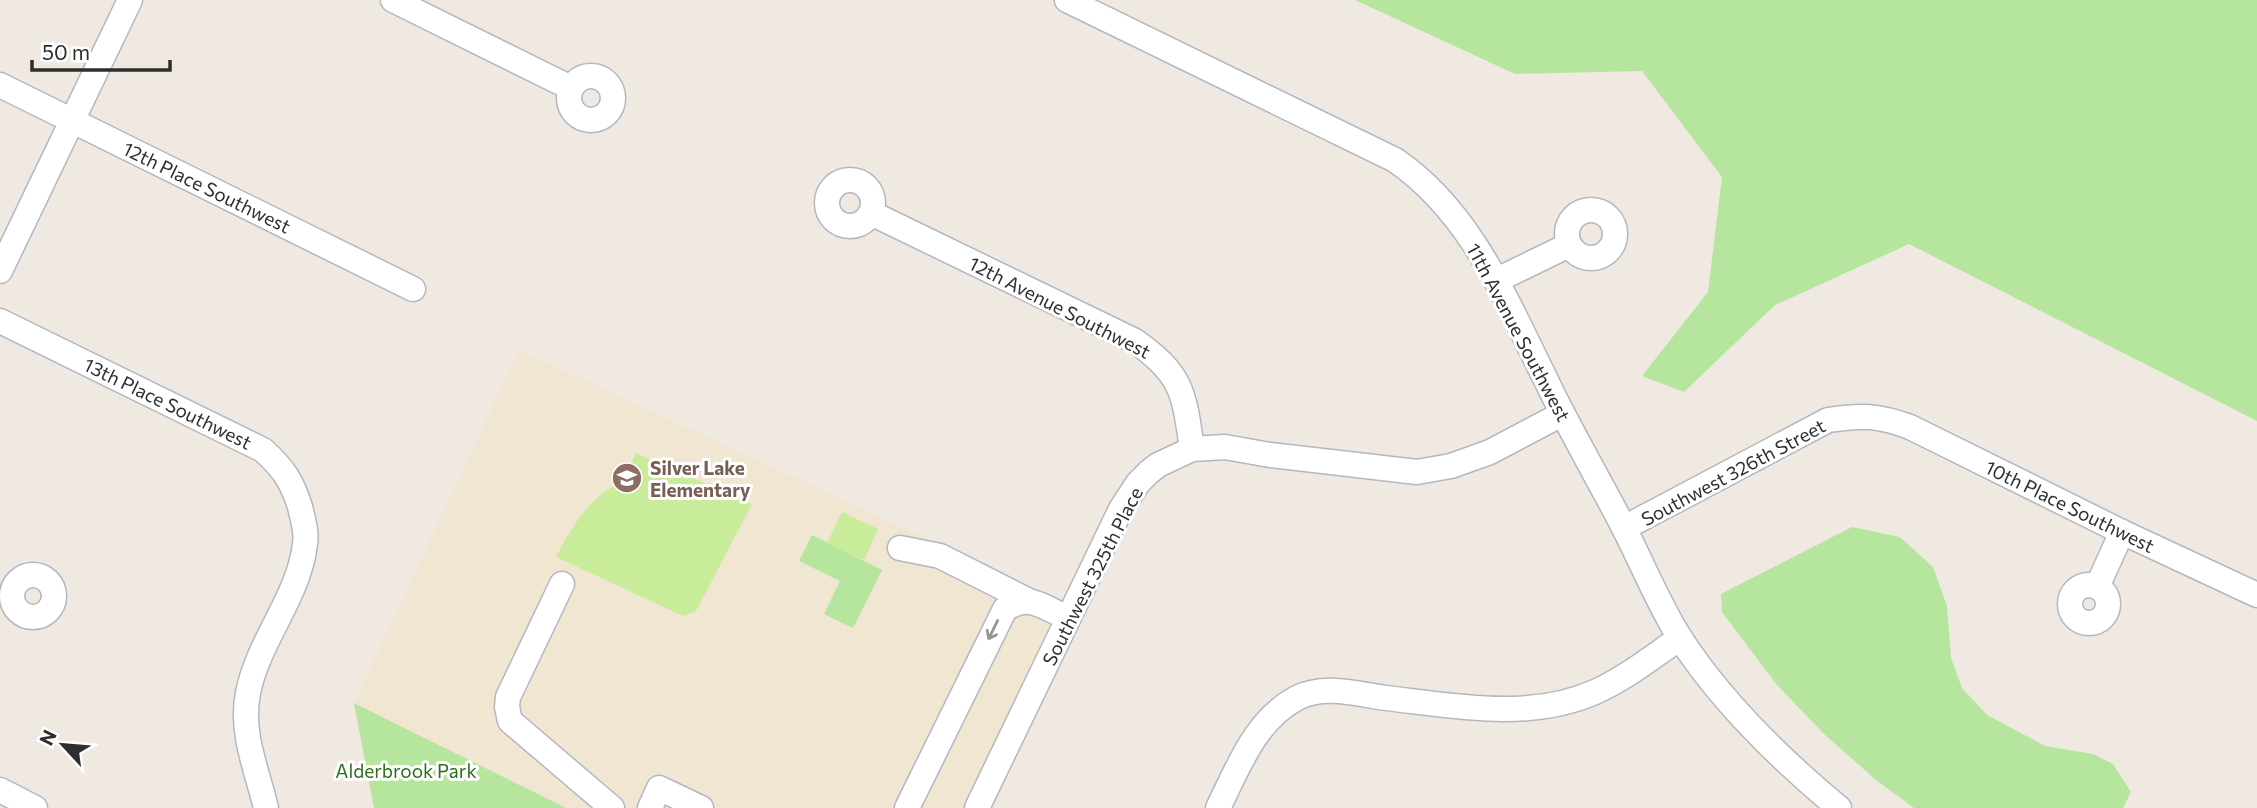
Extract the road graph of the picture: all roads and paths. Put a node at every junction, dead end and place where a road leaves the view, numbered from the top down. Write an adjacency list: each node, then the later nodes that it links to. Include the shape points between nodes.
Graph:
1 (130, 0): 6 (street)
2 (393, 0): 5 (street)
3 (1067, 0): 10 (street, 11th Avenue Southwest, via 1395,160 1416,174 1459,220)
4 (0, 85): 6 (street, 12th Place Southwest)
5 (571, 88)
6 (72, 120): 9 (street); 11 (street, 12th Place Southwest)
7 (871, 213): 15 (street, 12th Avenue Southwest, via 1135,341 1157,356 1174,375 1184,397)
8 (1569, 245): 10 (street)
9 (0, 271)
10 (1497, 280): 13 (street, 11th Avenue Southwest)
11 (413, 289)
12 (0, 321): 27 (street, 13th Place Southwest, via 263,450 282,468 295,491 306,541 303,559 247,695 250,753)
13 (1562, 414): 15 (street, Southwest 325th Place, via 1490,452 1418,472 1225,447); 16 (street, 11th Avenue Southwest)
14 (1884, 417): 16 (street, Southwest 326th Street, via 1858,415 1828,421); 17 (street, 10th Place Southwest)
15 (1192, 449): 23 (street, Southwest 325th Place, via 1158,465 1138,483)
16 (1624, 528): 24 (street, 11th Avenue Southwest)
17 (2122, 532): 20 (street); 21 (street, 10th Place Southwest)
18 (900, 548): 22 (street, via 940,556)
19 (562, 584): 28 (street, via 508,697 507,713 510,721)
20 (2096, 587)
21 (2257, 594)
22 (1029, 601): 23 (street); 31 (street, one-way to 31, via 1021,600 1000,616)
23 (1068, 618): 32 (street, Southwest 325th Place)
24 (1680, 638): 33 (street, via 1631,673 1593,693 1556,704 1491,710 1325,690 1298,698 1252,738); 34 (street, 11th Avenue Southwest, via 1733,707 1798,774)
25 (0, 790): 26 (street)
26 (36, 808)
27 (266, 808)
28 (612, 808)
29 (650, 808): 30 (street, via 659,788)
30 (701, 808)
31 (907, 808)
32 (978, 808)
33 (1218, 808)
34 (1839, 808)

